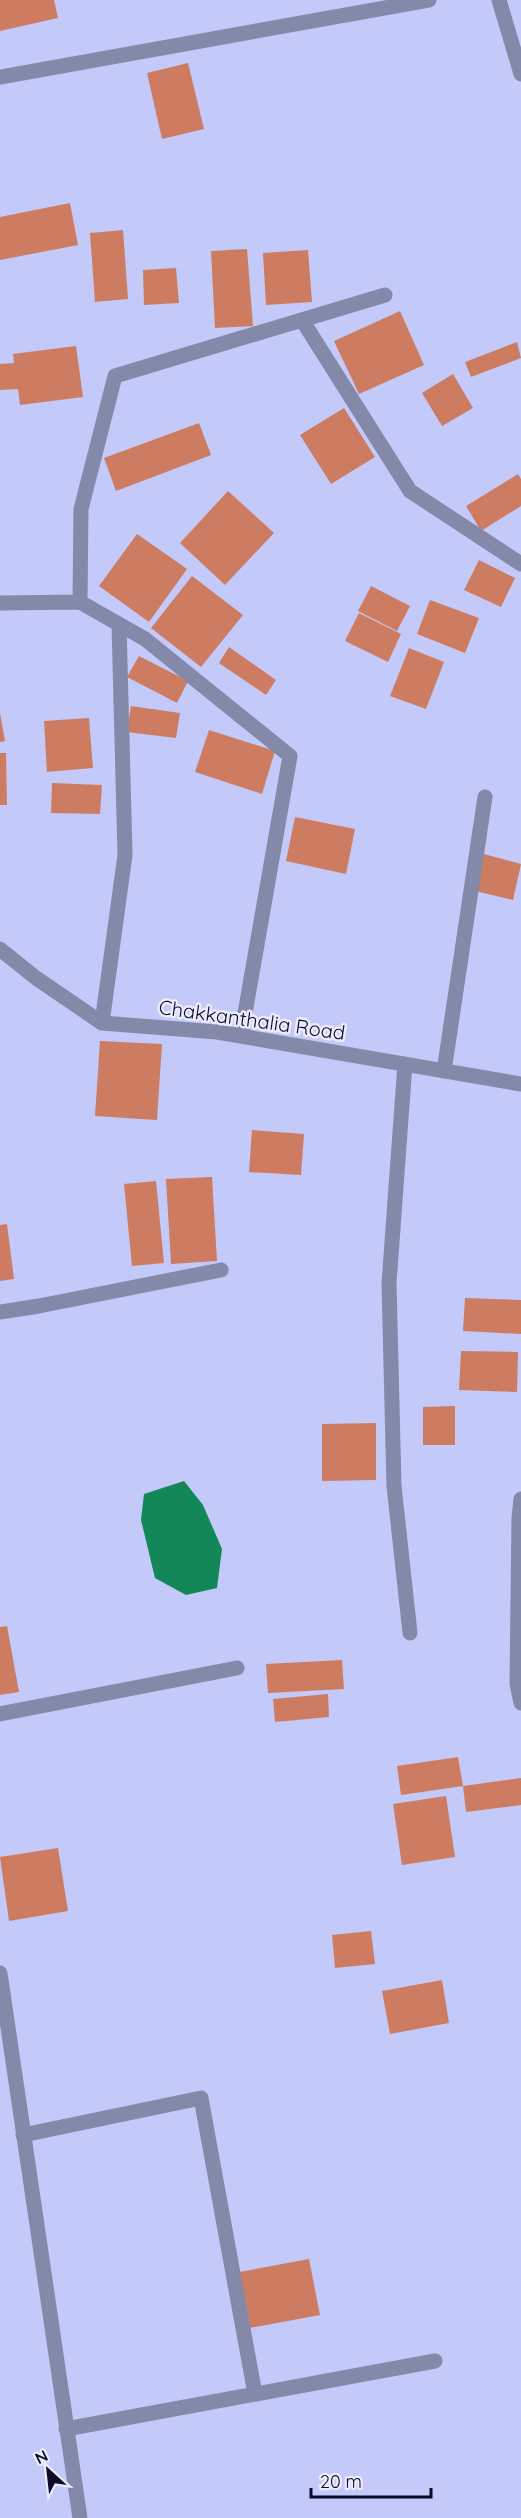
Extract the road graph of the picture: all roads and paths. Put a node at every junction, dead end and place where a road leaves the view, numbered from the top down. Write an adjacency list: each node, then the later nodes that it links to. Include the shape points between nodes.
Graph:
1 (429, 0): 4 (street)
2 (499, 0): 3 (street)
3 (521, 74)
4 (0, 77)
5 (385, 295): 6 (street)
6 (302, 320): 7 (street, via 410,491); 8 (street, via 115,376 81,509)
7 (521, 564)
8 (80, 602): 9 (street); 10 (street)
9 (0, 603)
10 (119, 624): 13 (street, via 125,855); 14 (street, via 145,639 290,756)
11 (484, 797): 16 (street)
12 (0, 949): 13 (street, Chakkanthalia Road)
13 (102, 1023): 14 (street, Chakkanthalia Road)
14 (241, 1036): 15 (street, Chakkanthalia Road)
15 (405, 1064): 16 (street, Chakkanthalia Road); 21 (street, via 389,1282 394,1486)
16 (444, 1071): 17 (street, Chakkanthalia Road)
17 (521, 1084)
18 (221, 1270): 19 (street)
19 (0, 1312)
20 (521, 1499): 23 (street, via 517,1684)
21 (410, 1633)
22 (237, 1668): 24 (street)
23 (521, 1703)
24 (0, 1714)
25 (0, 1973): 26 (street)
26 (23, 2135): 28 (street, via 201,2098); 29 (street)
27 (435, 2361): 28 (street)
28 (255, 2394): 29 (street)
29 (66, 2429): 30 (street)
30 (80, 2518)

